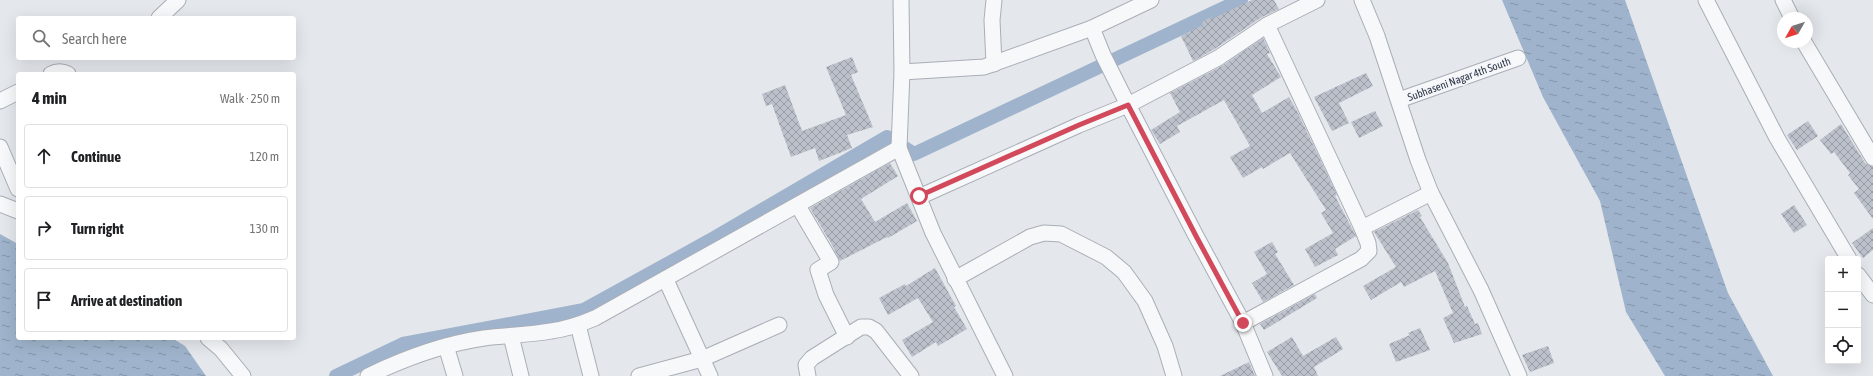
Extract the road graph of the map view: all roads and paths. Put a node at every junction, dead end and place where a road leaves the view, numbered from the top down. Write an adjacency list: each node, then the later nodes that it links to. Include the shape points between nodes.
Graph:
1 (178, 0): 10 (street)
2 (900, 0): 18 (street)
3 (994, 0): 15 (street)
4 (1151, 0): 12 (street)
5 (1317, 0): 11 (street)
6 (1362, 0): 20 (street, via 1378,36)
7 (1706, 0): 33 (street, via 1777,138)
8 (1783, 0): 9 (street)
9 (1789, 12)
10 (161, 16)
11 (1267, 25): 22 (street, via 1218,58); 32 (street)
12 (1092, 28): 15 (street); 22 (street)
13 (1808, 48): 25 (street)
14 (1518, 58): 20 (street, Subhaseni Nagar 4th South)
15 (994, 64): 18 (street, via 969,70)
16 (54, 72): 17 (street)
17 (64, 72)
18 (902, 72): 23 (street)
19 (16, 93): 21 (street)
20 (1399, 100): 27 (street)
21 (0, 102)
22 (1128, 105): 28 (street); 38 (street)
23 (899, 145): 28 (street); 30 (street)
24 (0, 147): 26 (street)
25 (1873, 158)
26 (16, 185)
27 (1431, 193): 32 (street); 58 (street, via 1480,290)
28 (919, 196): 34 (street)
29 (0, 204): 31 (street)
30 (798, 206): 36 (street); 42 (street, via 831,262 818,270 826,295)
31 (16, 210)
32 (1362, 228): 38 (street, via 1369,251 1361,259)
33 (1847, 256)
34 (955, 279): 46 (street); 56 (street, via 1030,236 1044,233 1061,234 1106,257 1124,272 1145,301 1165,346)
35 (1861, 279): 37 (street)
36 (666, 280): 39 (street, via 613,310); 45 (street)
37 (1873, 295)
38 (1243, 323): 57 (street)
39 (578, 325): 41 (street, via 551,332); 51 (street)
40 (779, 325): 45 (street)
41 (511, 336): 44 (street, via 484,338); 50 (street)
42 (846, 337): 54 (street, via 812,358 806,365); 55 (street, via 861,327 869,327 876,331)
43 (210, 340): 47 (street)
44 (446, 346): 48 (street, via 396,362); 49 (street)
45 (702, 359): 52 (street); 53 (street)
46 (1002, 375)
47 (243, 376)
48 (368, 376)
49 (455, 376)
50 (521, 376)
51 (591, 376)
52 (639, 376)
53 (710, 376)
54 (808, 376)
55 (911, 376)
56 (1174, 376)
57 (1266, 376)
58 (1519, 376)

